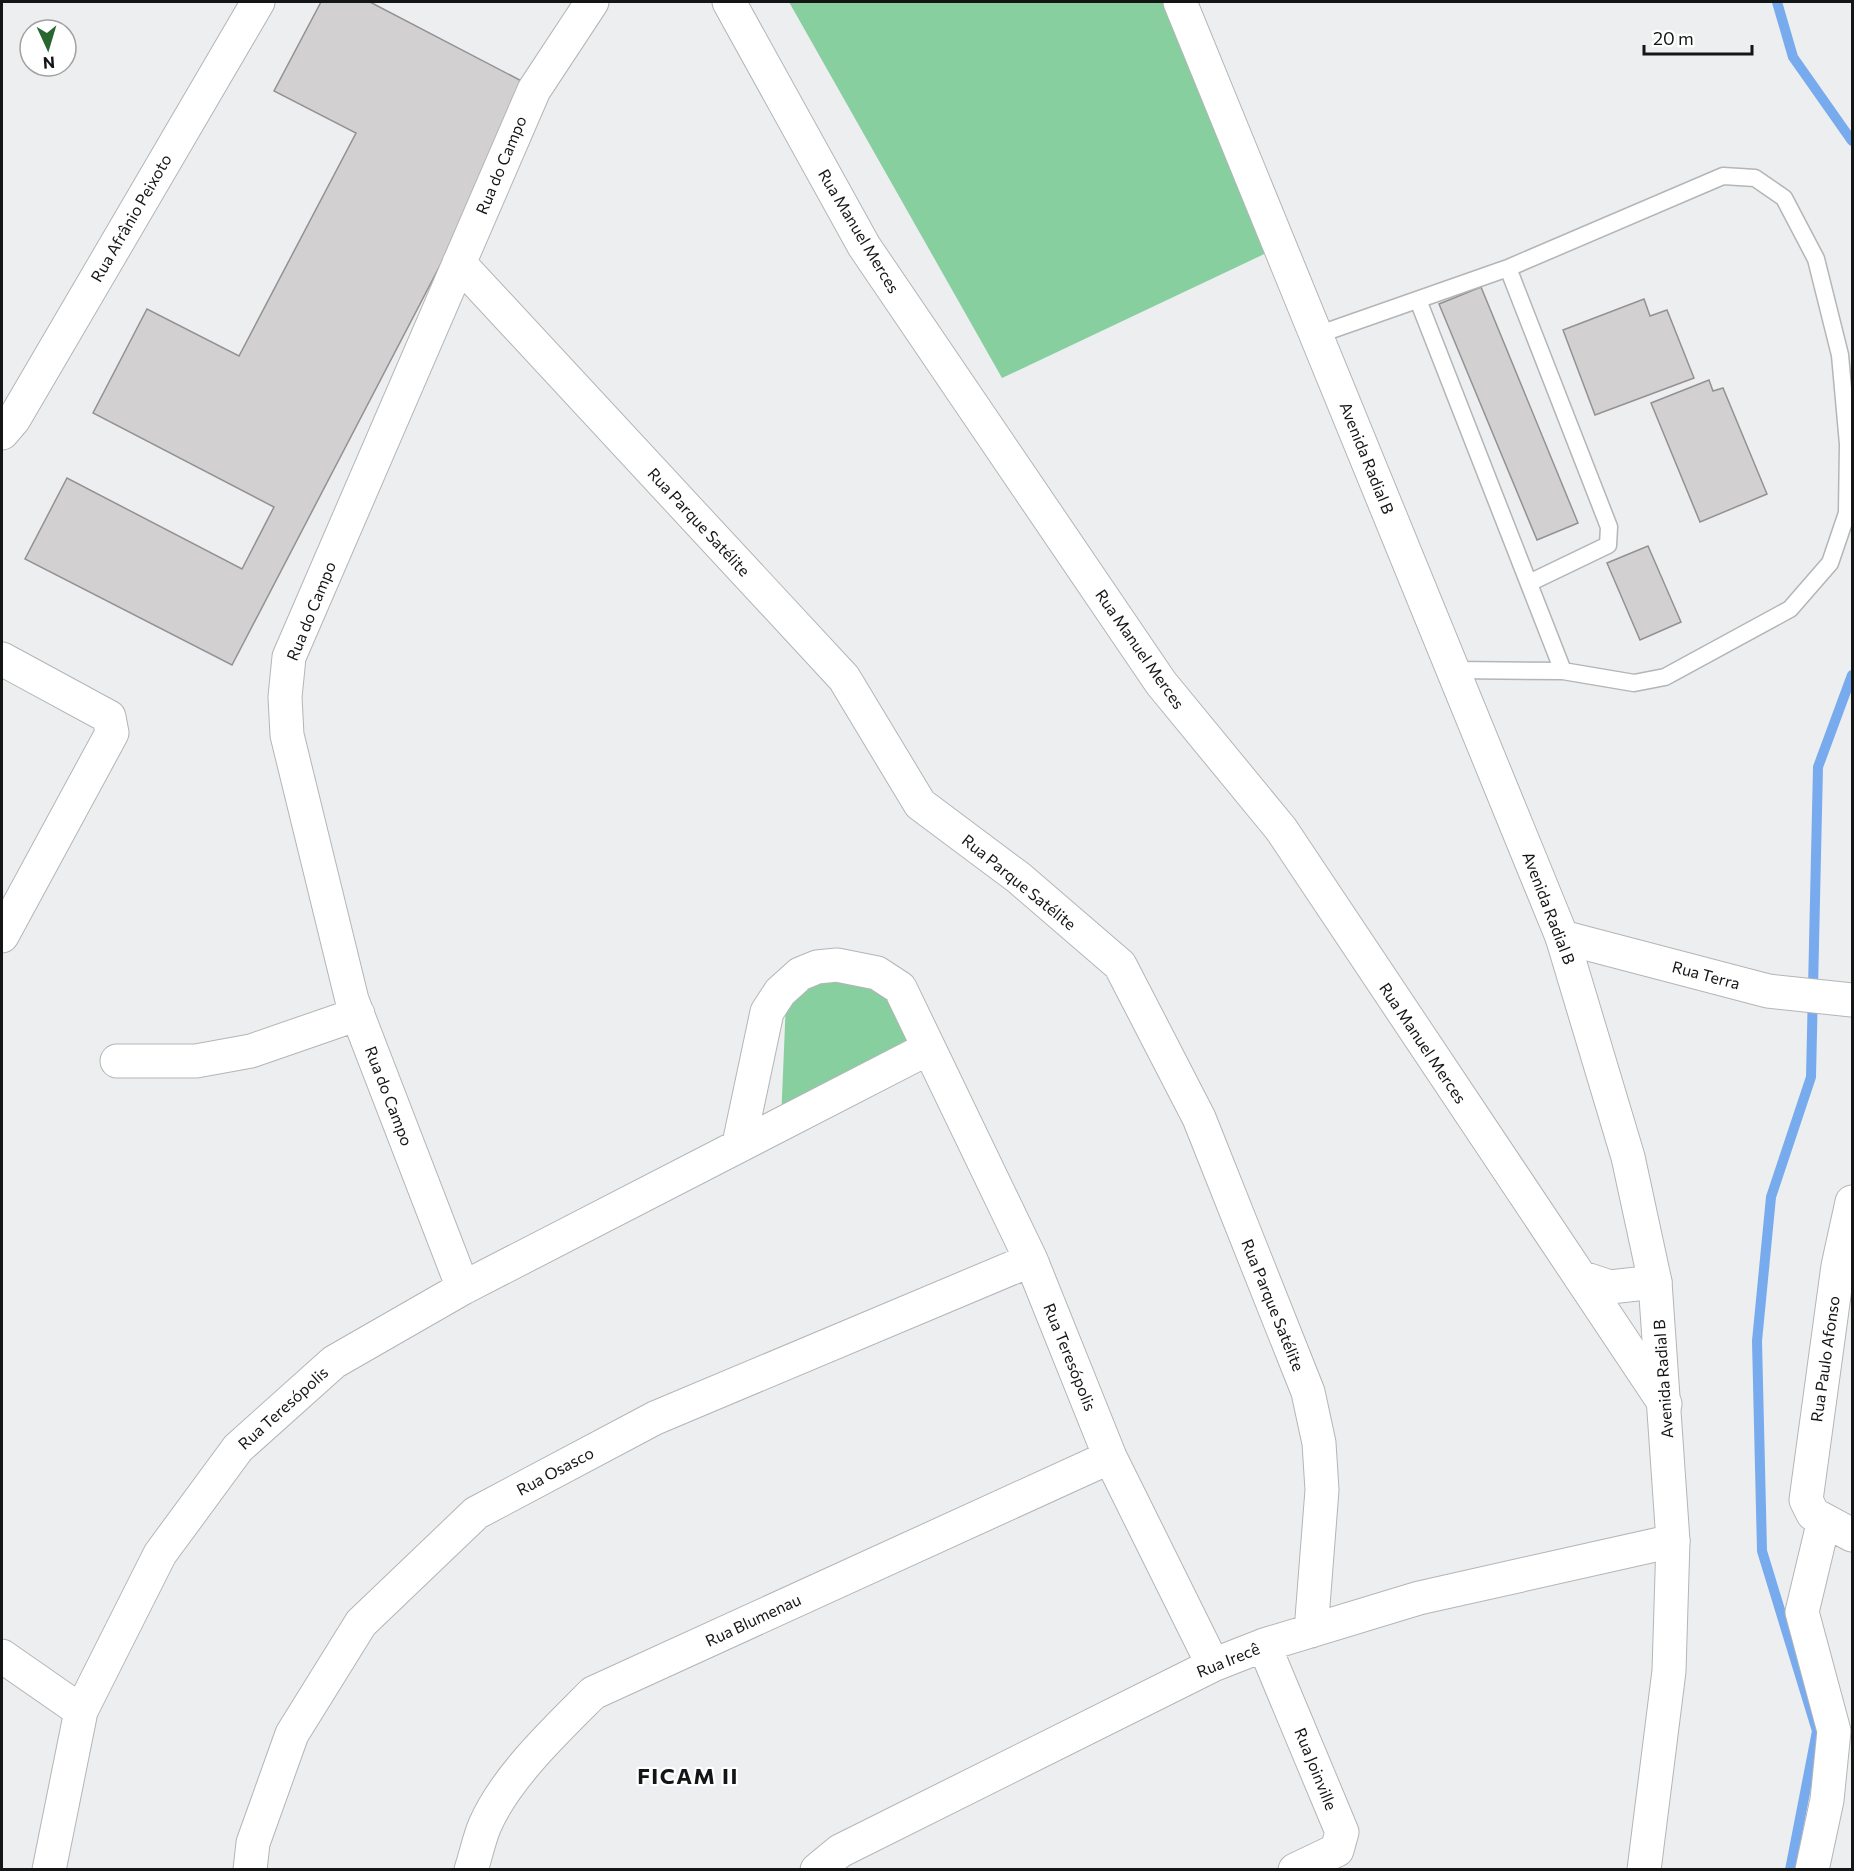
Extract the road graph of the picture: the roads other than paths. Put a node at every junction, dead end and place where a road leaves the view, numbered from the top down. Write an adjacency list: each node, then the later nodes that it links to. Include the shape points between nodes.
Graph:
1 (258, 2): 9 (street, Rua Afrânio Peixoto, via 14,419)
2 (592, 2): 5 (street, Rua do Campo, via 534,90)
3 (729, 2): 24 (street, Rua Manuel Merces, via 864,246 1161,683 1281,829)
4 (1180, 2): 8 (street, Avenida Radial B)
5 (459, 263): 17 (street, Rua do Campo, via 289,657 287,735); 32 (street, Rua Parque Satélite, via 844,678 920,804 1019,878 1120,965 1200,1118 1308,1392 1319,1443 1322,1490)
6 (1508, 268): 7 (lane); 10 (lane, via 1611,538 1608,545); 13 (lane, via 1723,176 1755,178 1784,198 1816,259 1840,356 1848,444 1847,513 1830,563 1790,609 1665,677 1634,683)
7 (1418, 300): 8 (lane); 10 (lane)
8 (1317, 335): 12 (street, Avenida Radial B)
9 (2, 433)
10 (1529, 584): 13 (lane)
11 (2, 659): 14 (street, via 109,717 112,724 112,733)
12 (1453, 670): 13 (lane); 15 (street, Avenida Radial B)
13 (1563, 670)
14 (2, 936)
15 (1562, 937): 16 (street, Rua Terra, via 1768,991); 25 (street, Avenida Radial B, via 1628,1157)
16 (1850, 1000)
17 (358, 1014): 19 (street, via 251,1051 196,1061); 26 (street, Rua do Campo)
18 (929, 1048): 20 (street, Rua Teresópolis); 20 (street, Rua Teresópolis, via 900,988 884,977 857,967 837,965 800,974 780,992 767,1012); 22 (street, Rua Teresópolis)
19 (117, 1061)
20 (740, 1144): 26 (street, Rua Teresópolis)
21 (1852, 1202): 23 (street, Rua Paulo Afonso)
22 (1031, 1260): 28 (street, Rua Teresópolis); 39 (street, Rua Osasco, via 655,1418 476,1513 361,1623 292,1734 254,1844)
23 (1845, 1269): 29 (street, Rua Paulo Afonso, via 1806,1500)
24 (1580, 1277): 25 (street, via 1610,1287); 27 (street, Rua Manuel Merces)
25 (1655, 1282): 27 (street, Avenida Radial B)
26 (463, 1288): 36 (street, Rua Teresópolis, via 334,1362 237,1448 160,1554)
27 (1665, 1404): 31 (street, Avenida Radial B)
28 (1110, 1457): 35 (street, Rua Teresópolis); 40 (street, Rua Blumenau, via 593,1693 549,1736 516,1776 485,1824)
29 (1819, 1517): 30 (street); 37 (street, via 1802,1612 1834,1731)
30 (1852, 1535)
31 (1673, 1541): 32 (street, Rua Irecê, via 1419,1598); 43 (street, Avenida Radial B, via 1669,1671)
32 (1311, 1631): 33 (street, Rua Irecê)
33 (1264, 1645): 35 (street, Rua Irecê); 42 (street, Rua Joinville, via 1342,1832 1337,1850)
34 (2, 1656): 36 (street)
35 (1213, 1665): 41 (street, Rua Irecê, via 840,1851)
36 (81, 1711): 38 (street, Rua Teresópolis)
37 (1841, 1777): 44 (street, via 1827,1800)
38 (49, 1869)
39 (250, 1869)
40 (471, 1869)
41 (817, 1869)
42 (1295, 1869)
43 (1644, 1869)
44 (1812, 1869)

